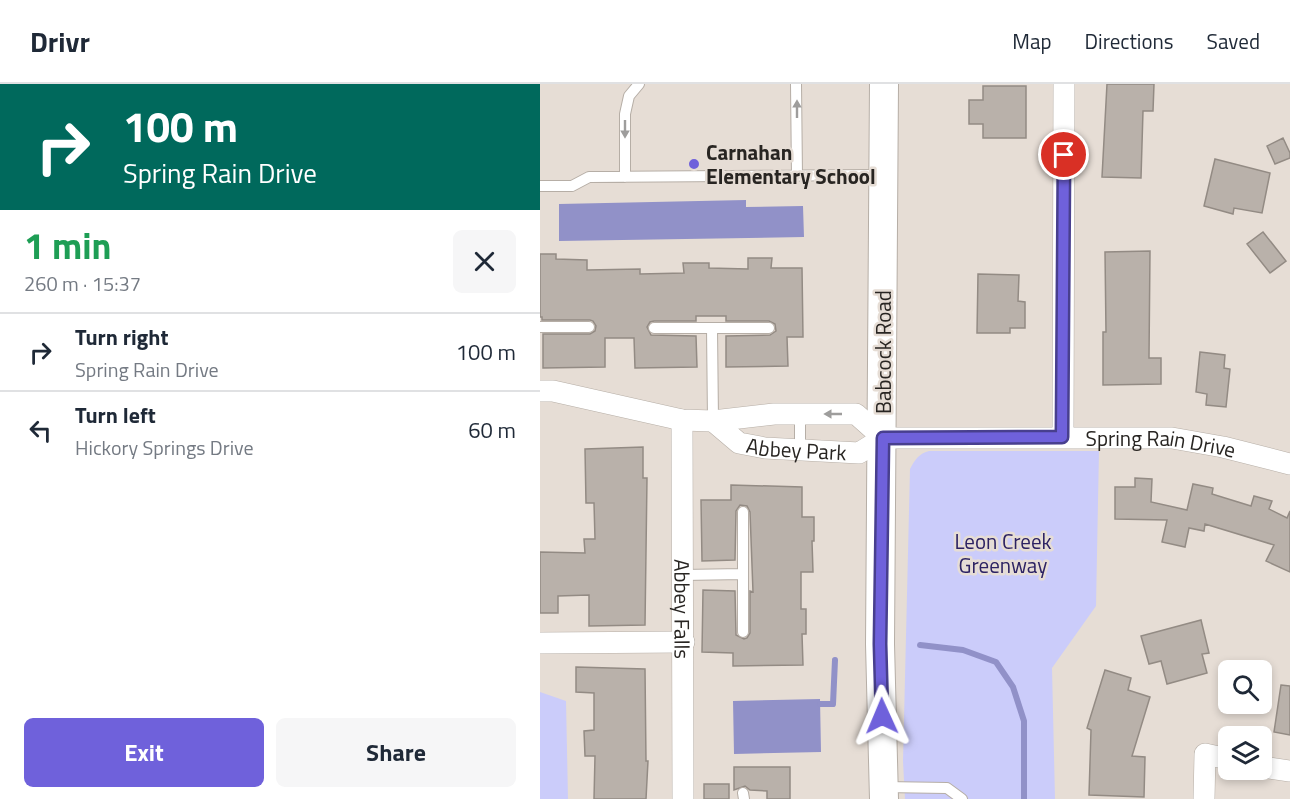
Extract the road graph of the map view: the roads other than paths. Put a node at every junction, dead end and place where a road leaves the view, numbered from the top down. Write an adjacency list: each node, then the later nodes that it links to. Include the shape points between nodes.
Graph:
1 (639, 84): 7 (lane, one-way to 7, via 629,96 625,114)
2 (796, 84): 5 (lane, one-way to 2)
3 (884, 84): 6 (main road, Babcock Road)
4 (1064, 84): 18 (street)
5 (797, 176): 6 (lane); 7 (lane)
6 (883, 176): 19 (main road, Babcock Road)
7 (625, 177): 8 (lane, via 589,177 572,186)
8 (540, 186)
9 (540, 327): 10 (lane)
10 (588, 327)
11 (654, 328): 12 (lane)
12 (712, 328): 13 (lane); 17 (lane)
13 (769, 328)
14 (540, 391): 16 (street, Abbey Park)
15 (800, 414): 17 (street, Abbey Park); 19 (street, Abbey Park, one-way to 15, via 856,414); 20 (lane)
16 (682, 420): 17 (street, Abbey Park); 24 (street, Abbey Falls)
17 (713, 422): 20 (street, Abbey Park, via 739,443)
18 (1062, 437): 19 (street, Spring Rain Drive); 21 (street, Spring Rain Drive, via 1172,438)
19 (883, 438): 20 (street, Abbey Park, via 859,453); 31 (main road, Babcock Road, via 880,644)
20 (800, 450)
21 (1290, 464)
22 (743, 512): 23 (lane)
23 (743, 574): 24 (lane); 25 (lane)
24 (683, 575): 26 (street, Abbey Falls)
25 (743, 632)
26 (684, 642): 27 (street); 32 (street, Abbey Falls)
27 (540, 643)
28 (1218, 756): 34 (street, via 1205,753)
29 (1272, 768): 30 (street)
30 (1290, 771)
31 (884, 793): 33 (lane, via 947,788)
32 (683, 799)
33 (962, 799)
34 (1204, 799)

